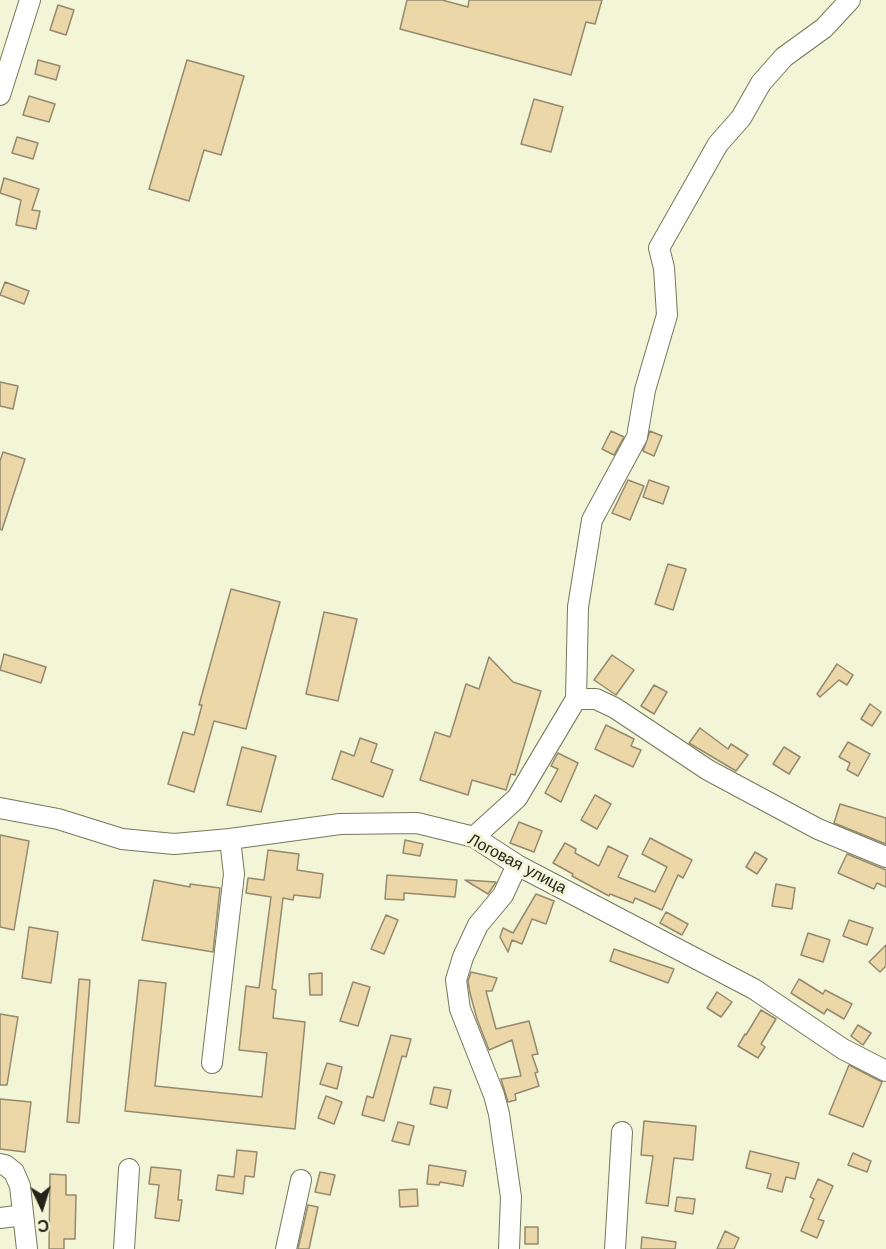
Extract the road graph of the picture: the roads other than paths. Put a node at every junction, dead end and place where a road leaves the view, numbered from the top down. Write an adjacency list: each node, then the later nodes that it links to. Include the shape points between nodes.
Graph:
1 (30, 0): 3 (street)
2 (850, 0): 4 (street, via 824,28 784,57 761,83 741,118 718,144 659,248 667,315 645,390 637,437 592,520 578,608)
3 (0, 95)
4 (576, 699): 6 (street, via 517,798); 8 (street, via 596,699 615,708 708,770 818,829)
5 (0, 808): 7 (street, Логовая улица, via 58,819 122,839 174,844)
6 (474, 837): 7 (street, Логовая улица, via 417,824 340,824); 9 (street, Логовая улица)
7 (230, 839): 10 (street, via 234,874)
8 (886, 858)
9 (517, 865): 11 (street, Логовая улица, via 754,988 843,1048); 21 (street, via 503,895 477,925 456,980 460,1009 500,1114 511,1197)
10 (212, 1063)
11 (886, 1071)
12 (622, 1132): 22 (street)
13 (0, 1164): 16 (street, via 14,1172 20,1186)
14 (129, 1169): 19 (street)
15 (301, 1180): 20 (street)
16 (23, 1215): 17 (street); 18 (street)
17 (0, 1218)
18 (27, 1249)
19 (124, 1249)
20 (286, 1249)
21 (509, 1249)
22 (615, 1249)

